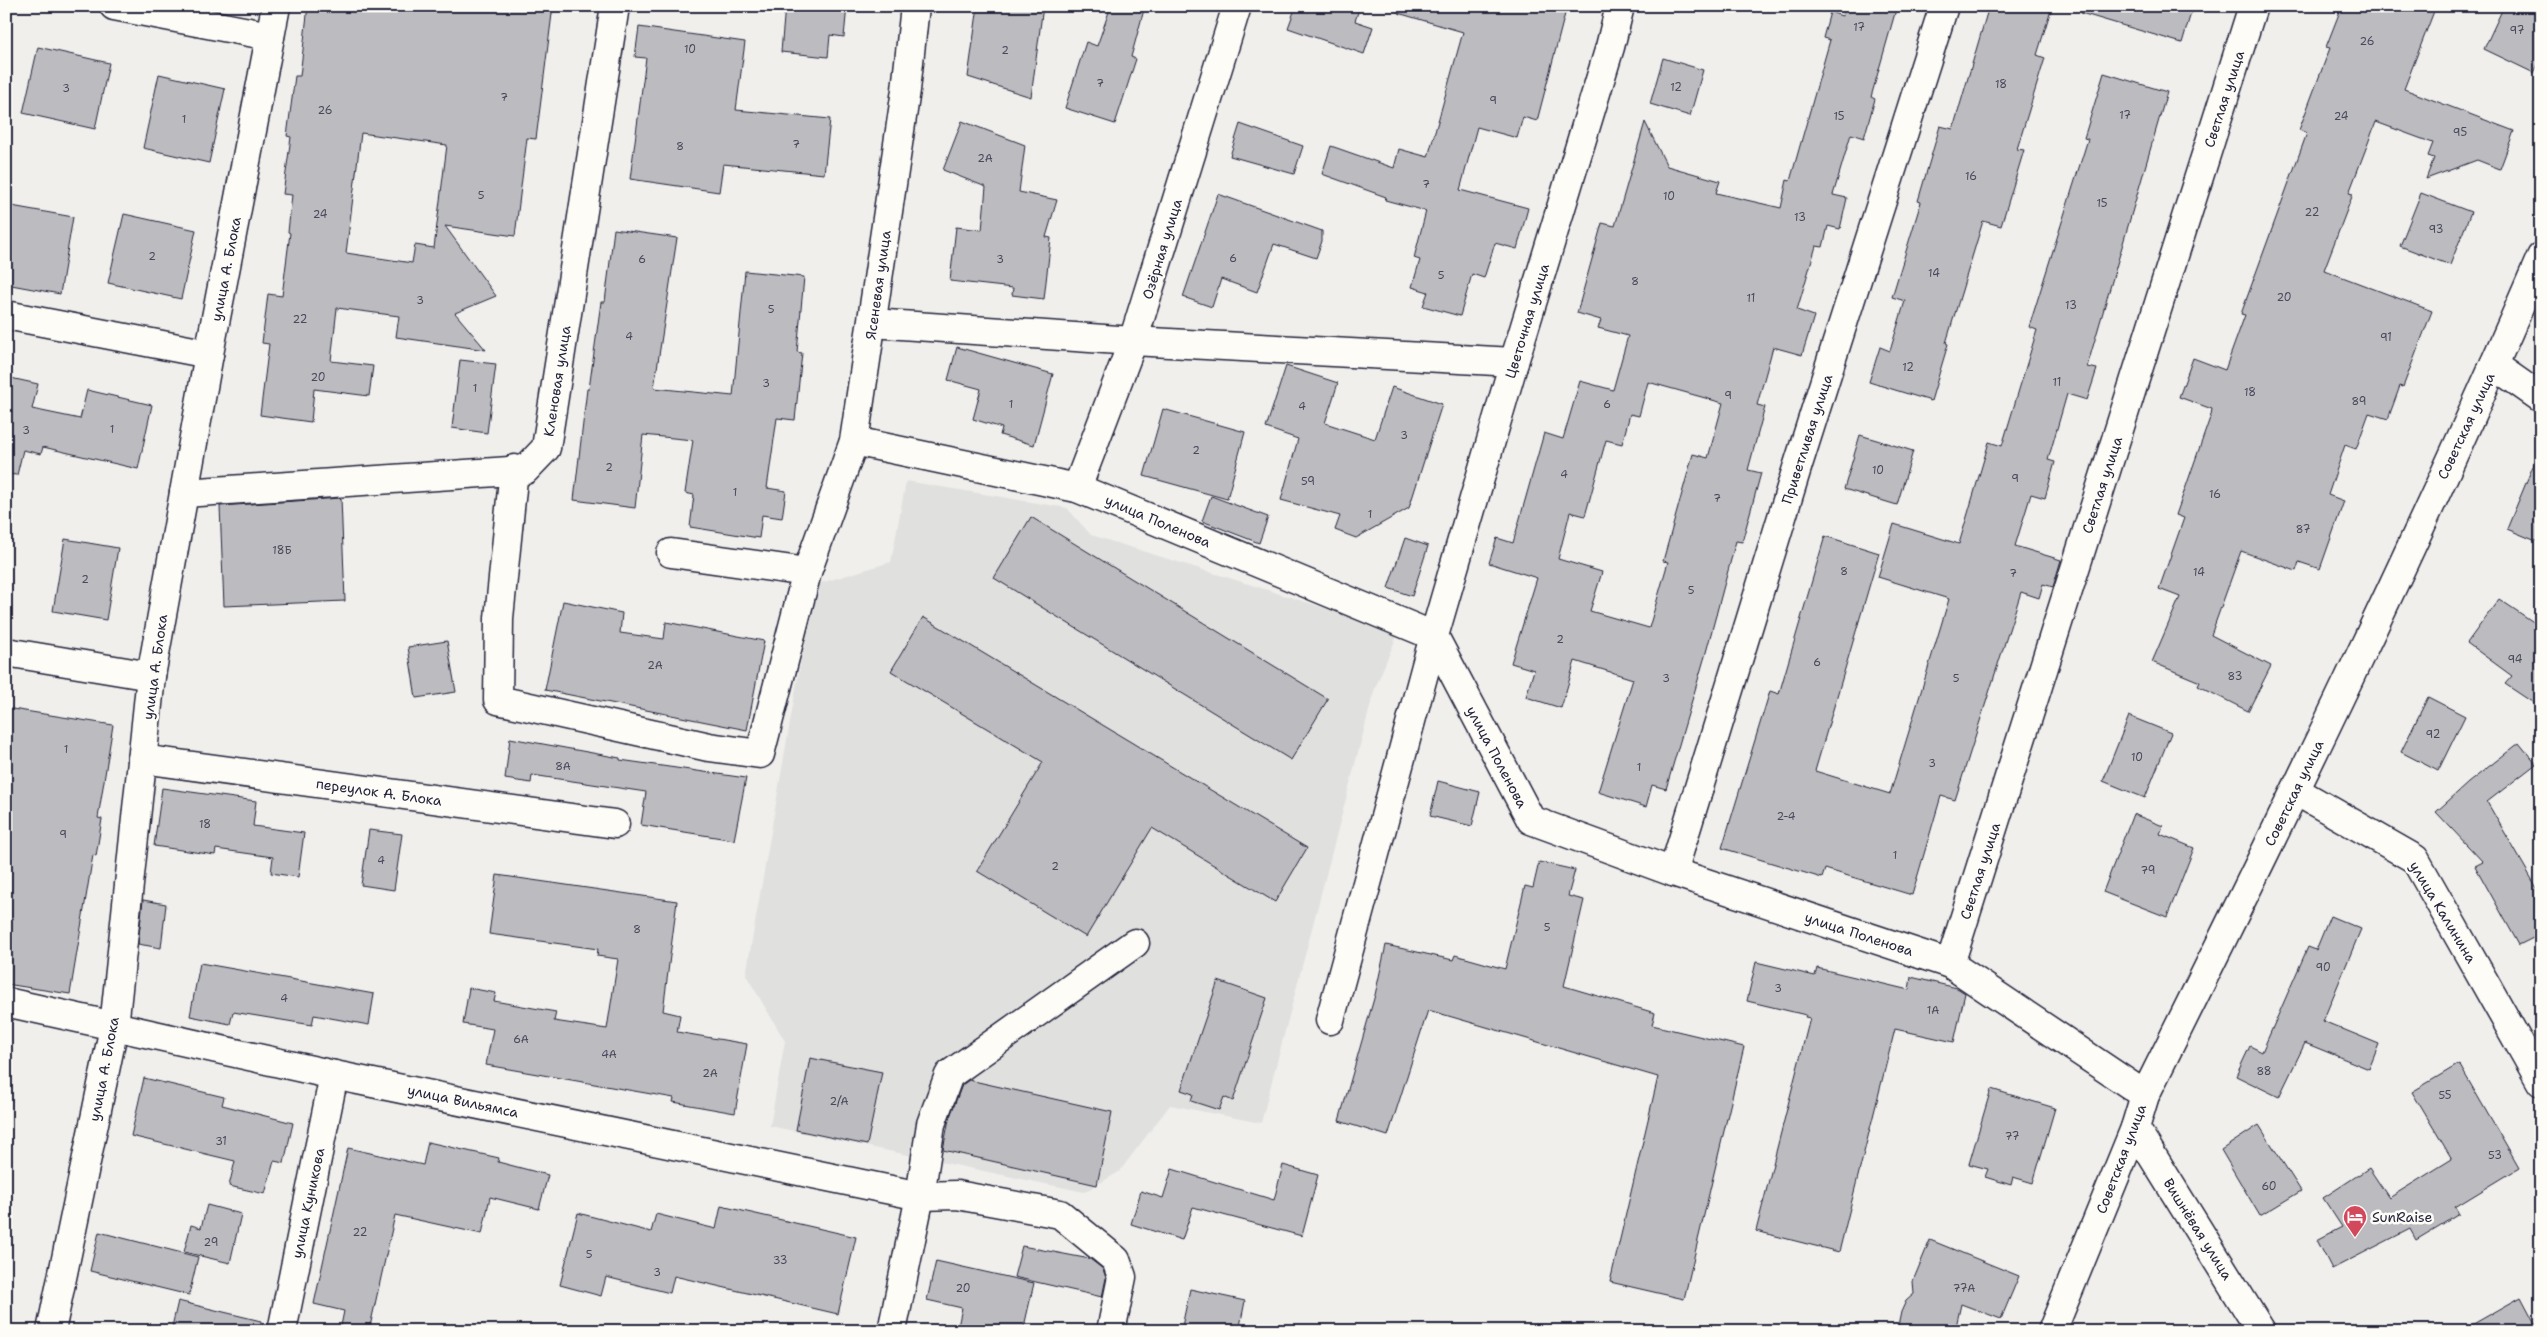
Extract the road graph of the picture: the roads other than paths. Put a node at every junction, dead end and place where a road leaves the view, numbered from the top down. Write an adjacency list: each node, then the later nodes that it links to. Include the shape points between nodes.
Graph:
1 (114, 6): 9 (street)
2 (276, 6): 9 (street, улица А. Блока)
3 (615, 6): 19 (street, Кленовая улица, via 546,448 525,470)
4 (915, 6): 12 (street, Ясеневая улица)
5 (1237, 6): 13 (street, Озёрная улица)
6 (1620, 6): 15 (street, Цветочная улица)
7 (1944, 6): 30 (street, Приветливая улица)
8 (2253, 6): 32 (street, Светлая улица)
9 (270, 36): 14 (street, улица А. Блока)
10 (2541, 257): 16 (street, Советская улица)
11 (6, 316): 14 (street)
12 (872, 323): 13 (street); 18 (street, Ясеневая улица)
13 (1133, 341): 15 (street); 20 (street, Озёрная улица)
14 (209, 354): 21 (street, улица А. Блока)
15 (1514, 362): 24 (street, Цветочная улица)
16 (2494, 365): 17 (street); 28 (street, Советская улица)
17 (2541, 398)
18 (854, 441): 20 (street, улица Поленова); 23 (street, Ясеневая улица)
19 (514, 469): 21 (street, Кленовая улица); 23 (street, Ясеневая улица, via 499,618 498,700 709,747 760,754)
20 (1077, 488): 24 (street, улица Поленова)
21 (184, 493): 26 (street, улица А. Блока)
22 (671, 553): 23 (street)
23 (810, 564)
24 (1434, 636): 30 (street, улица Поленова, via 1530,820); 34 (street, Цветочная улица)
25 (6, 652): 26 (street)
26 (151, 676): 27 (street, улица А. Блока)
27 (142, 760): 29 (street, переулок А. Блока); 35 (street, улица А. Блока)
28 (2296, 791): 37 (street, улица Калинина, via 2415,859); 38 (street, Советская улица)
29 (615, 824)
30 (1673, 872): 32 (street, улица Поленова)
31 (1135, 943): 40 (street, via 949,1075 931,1124)
32 (1950, 964): 38 (street, улица Поленова)
33 (6, 1002): 35 (street, улица Вильямса)
34 (1330, 1020)
35 (114, 1027): 36 (street, улица Вильямса); 41 (street, улица А. Блока)
36 (334, 1075): 40 (street, улица Вильямса); 42 (street, улица Куникова)
37 (2541, 1082)
38 (2145, 1095): 39 (street, Советская улица)
39 (2135, 1128): 45 (street, Советская улица); 46 (street, Вишнёвая улица)
40 (920, 1196): 43 (street); 44 (street, улица Вильямса, via 957,1195 1060,1214 1116,1260 1122,1277)
41 (51, 1331)
42 (282, 1331)
43 (892, 1331)
44 (1111, 1331)
45 (2052, 1331)
46 (2261, 1331)

